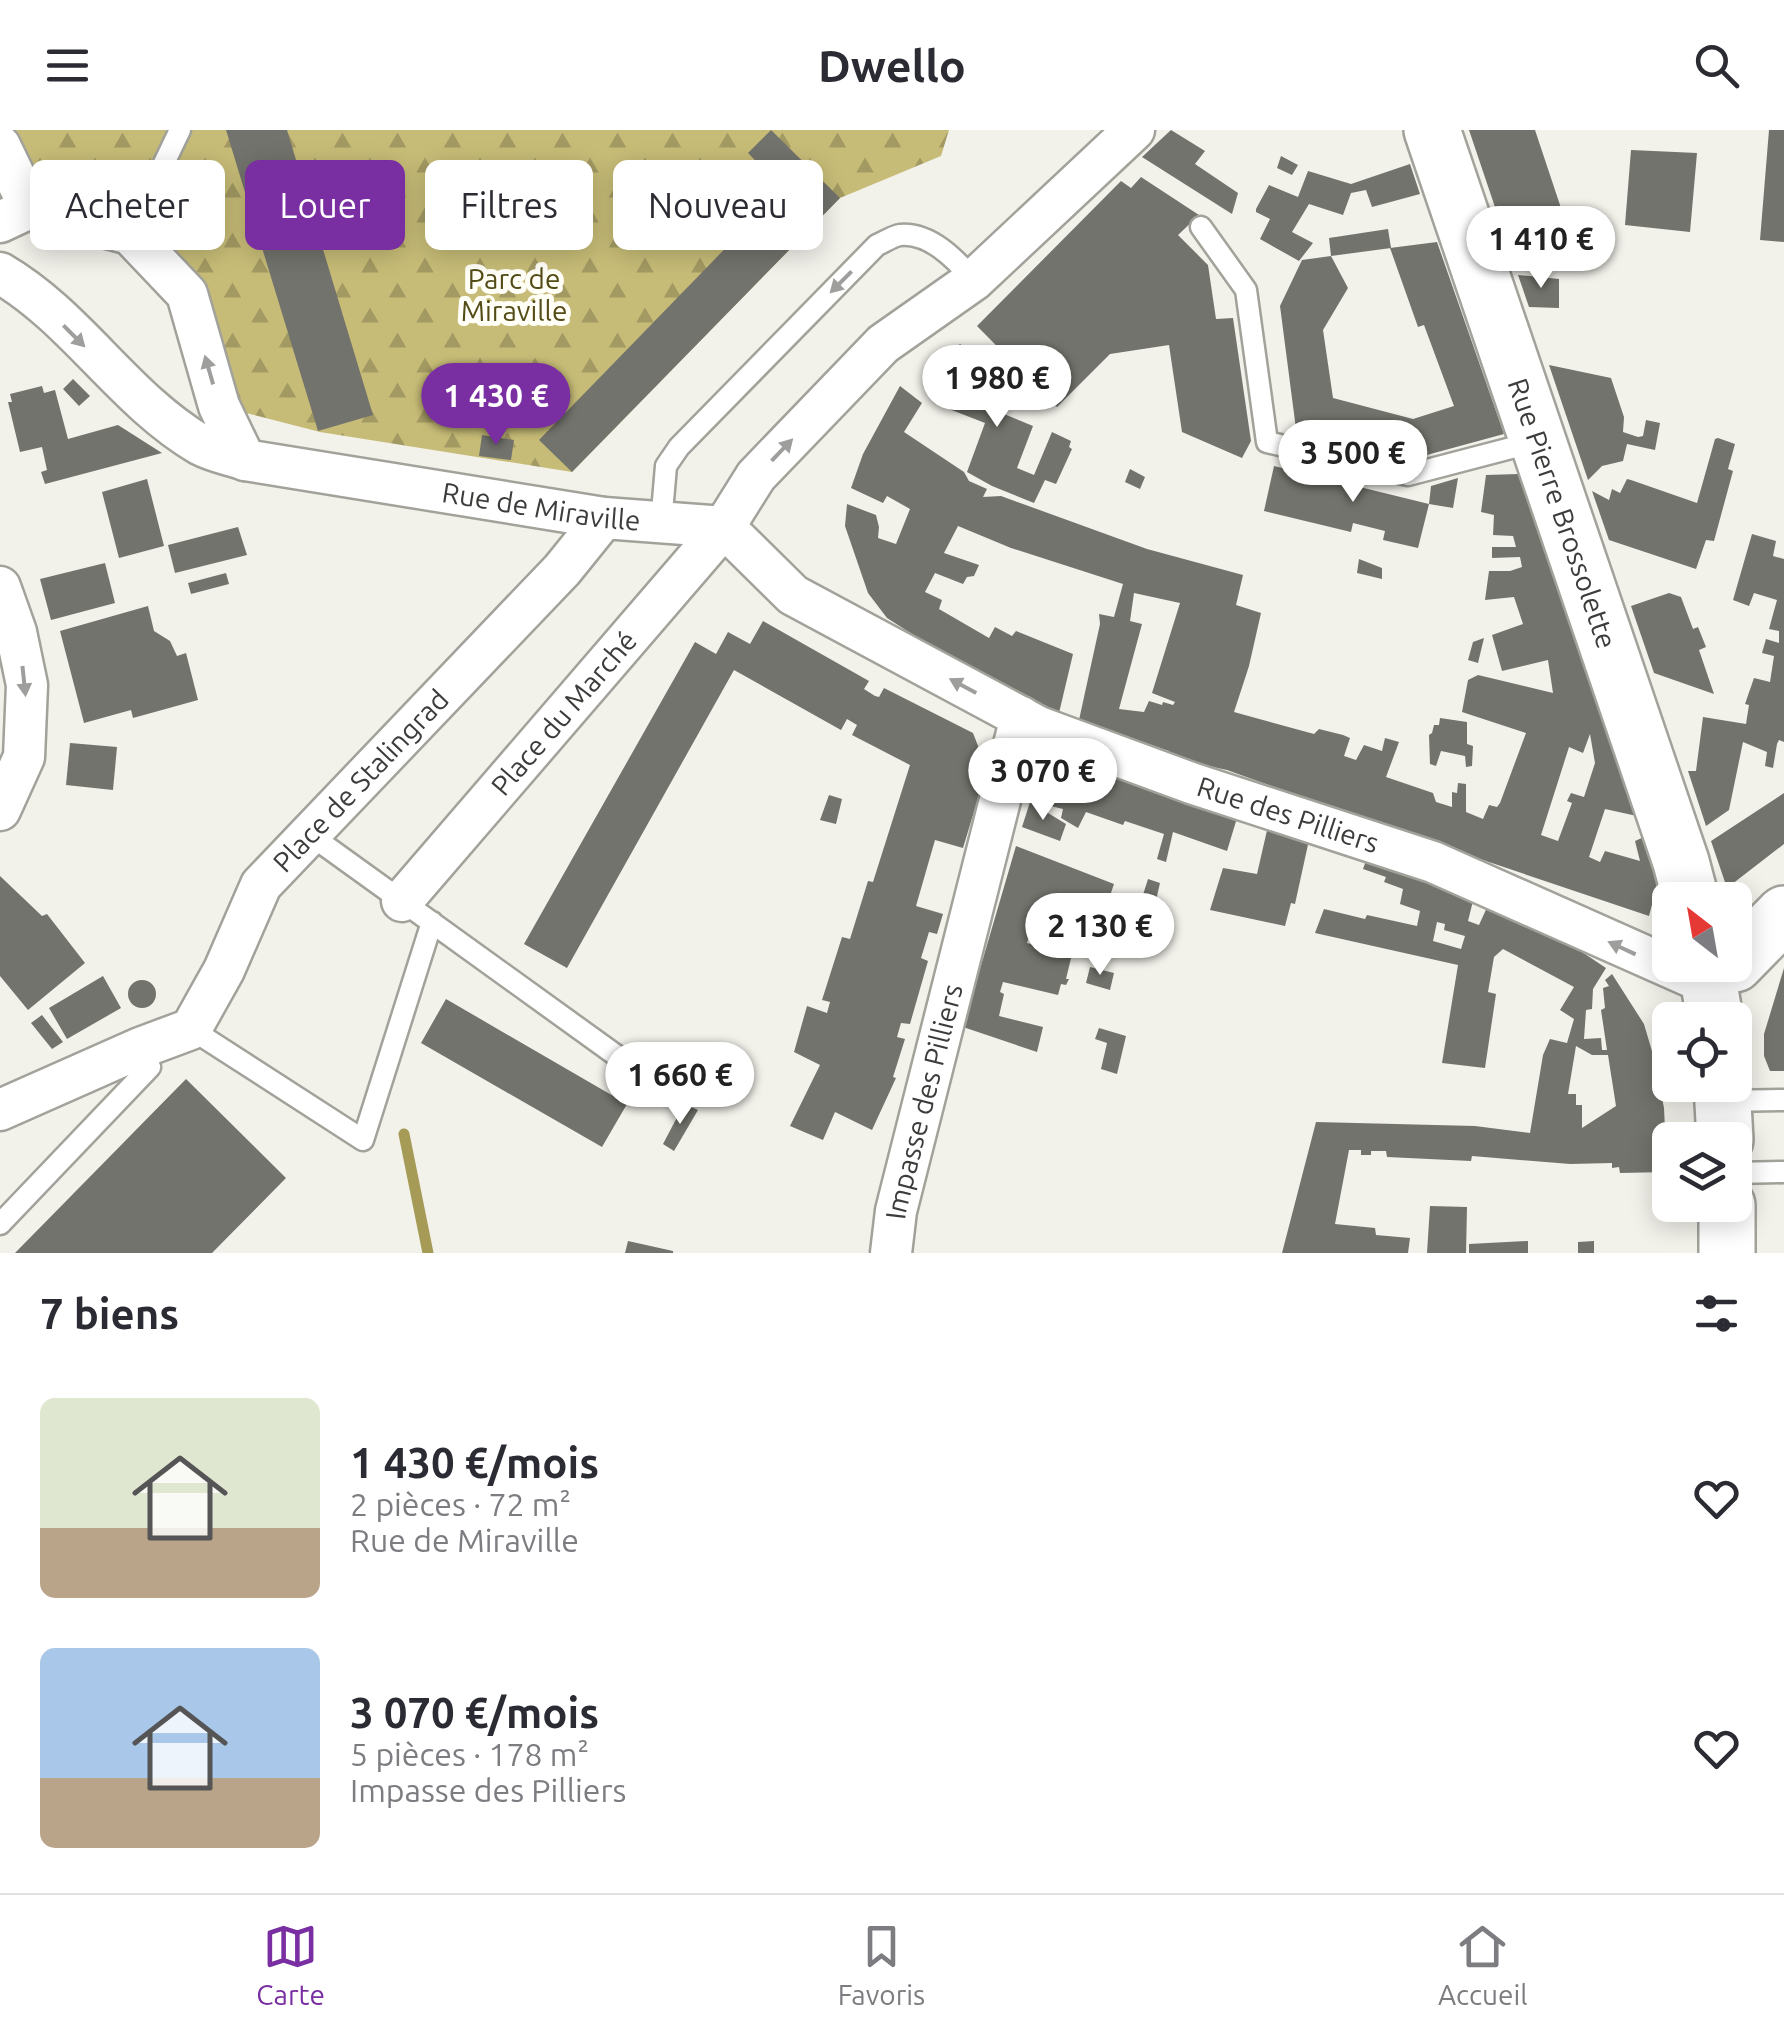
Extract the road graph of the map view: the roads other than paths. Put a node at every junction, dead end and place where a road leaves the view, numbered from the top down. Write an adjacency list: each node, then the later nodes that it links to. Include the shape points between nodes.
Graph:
1 (180, 130): 5 (lane)
2 (1134, 130): 10 (street, Place du Marché)
3 (1432, 130): 11 (main road, Rue Pierre Brossolette)
4 (0, 146): 6 (street)
5 (166, 160)
6 (15, 215)
7 (1200, 227): 11 (lane, via 1246,290 1267,442 1408,475)
8 (145, 250): 12 (street, one-way to 8, via 219,406 187,294)
9 (0, 273): 12 (street, Rue de Miraville, one-way to 12, via 24,287 171,424 203,446)
10 (974, 280): 14 (lane, one-way to 14, via 928,240 899,235 877,245 679,446 666,466); 15 (street, Place du Marché, one-way to 10, via 756,476 883,344)
11 (1536, 441): 20 (main road, Rue Pierre Brossolette)
12 (245, 460): 13 (street, Rue de Miraville)
13 (604, 518): 14 (street, Rue de Miraville); 19 (street, Place de Stalingrad)
14 (661, 524): 15 (street)
15 (724, 528): 17 (street, Rue des Pilliers, one-way to 15, via 792,596); 21 (street, Place du Marché)
16 (0, 587): 18 (street, one-way to 18, via 27,685 24,757)
17 (1021, 717): 24 (street, Rue des Pilliers, one-way to 17, via 1433,862 1191,783); 35 (street, Impasse des Pilliers, via 896,1211)
18 (0, 810)
19 (309, 834): 21 (lane); 25 (street, Place de Stalingrad, via 261,884)
20 (1686, 882)
21 (417, 911): 25 (lane, via 363,1140); 27 (lane)
22 (1784, 914): 23 (main road)
23 (1752, 947)
24 (1652, 952)
25 (191, 1029): 26 (street)
26 (140, 1048): 30 (street); 34 (lane, via 150,1068)
27 (642, 1074)
28 (1784, 1100): 29 (lane)
29 (1724, 1109)
30 (0, 1110)
31 (1784, 1172): 32 (lane)
32 (1752, 1173)
33 (1727, 1222): 36 (main road)
34 (0, 1224)
35 (891, 1253)
36 (1727, 1253)

